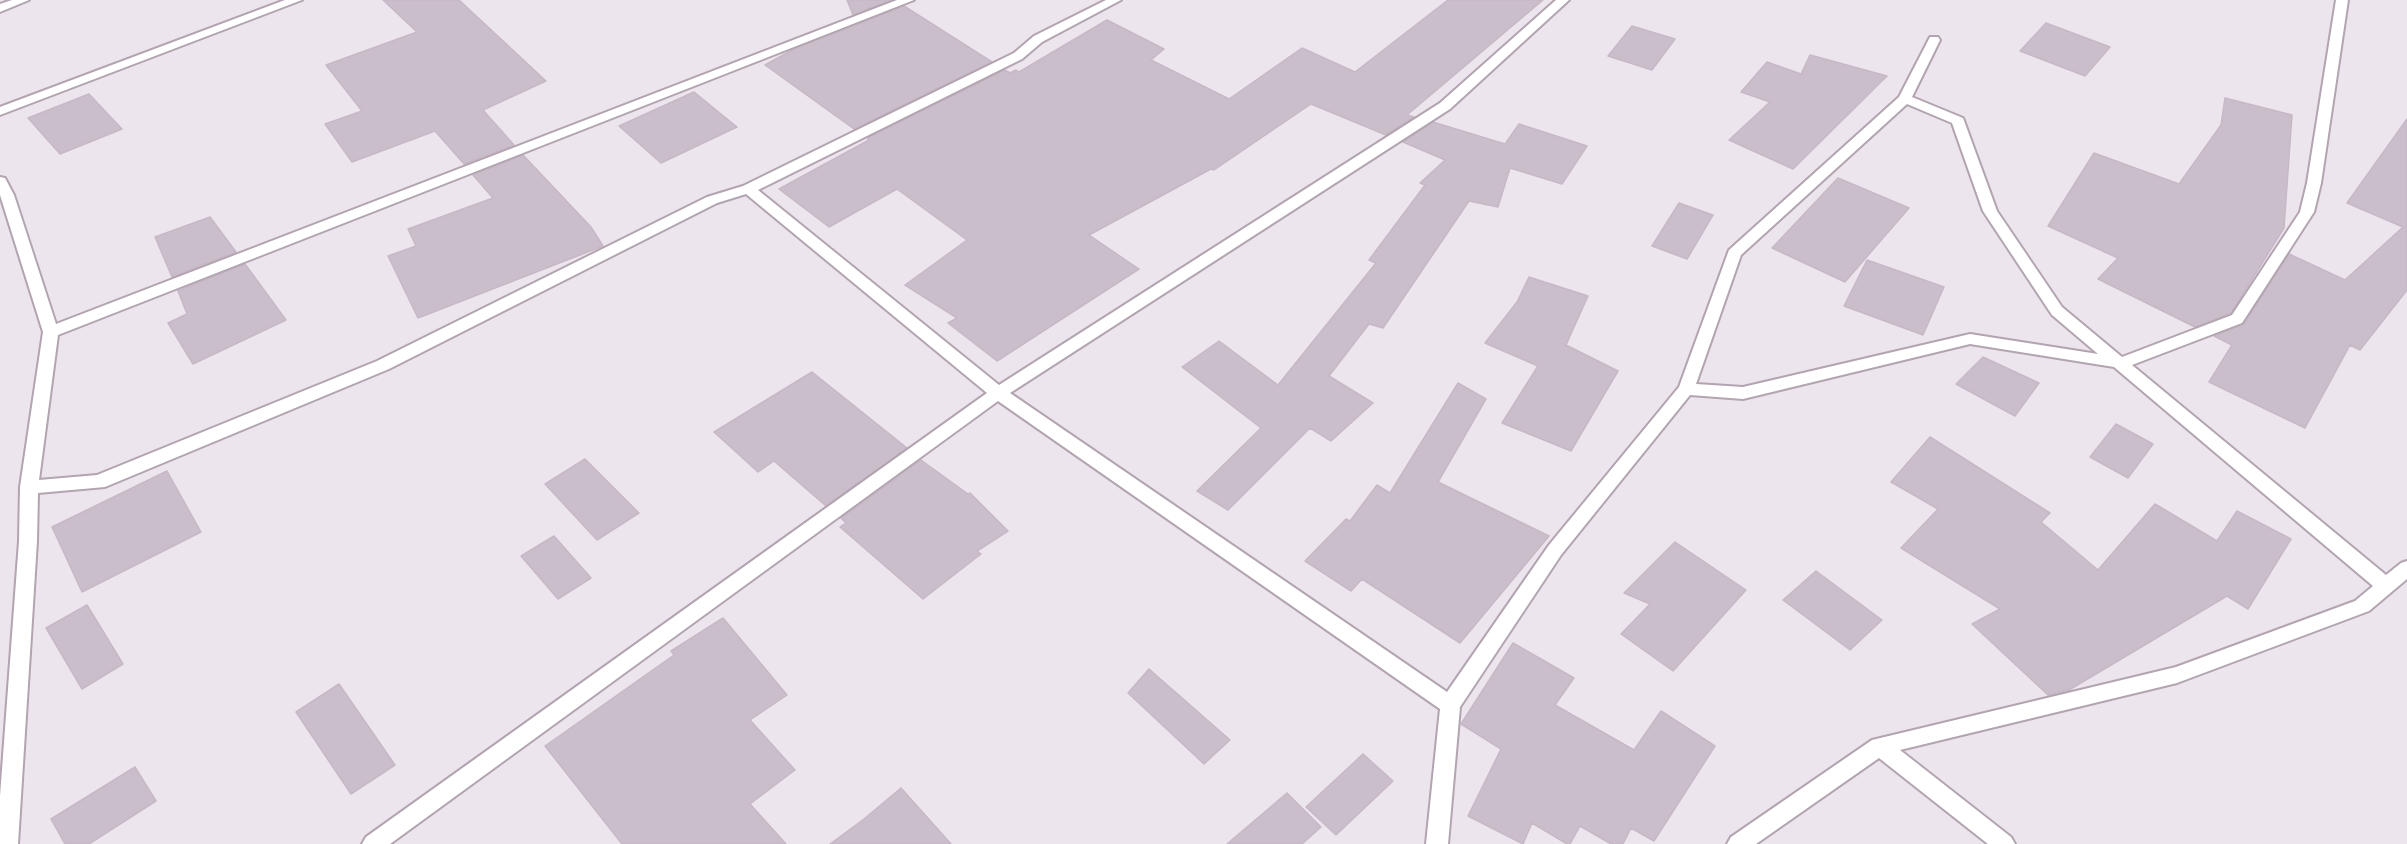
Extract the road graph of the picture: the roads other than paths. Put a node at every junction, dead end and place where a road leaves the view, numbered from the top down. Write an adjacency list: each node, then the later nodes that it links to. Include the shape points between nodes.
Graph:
1 (23, 0): 7 (street)
2 (296, 0): 10 (street)
3 (908, 0): 13 (street)
4 (1115, 0): 12 (street, via 1038,39 1018,56)
5 (1563, 0): 16 (street, via 1445,106)
6 (2342, 0): 14 (street, via 2307,212 2237,320)
7 (0, 8)
8 (1934, 40): 9 (street)
9 (1905, 99): 14 (street, via 1958,121 1990,211 2057,311); 15 (street, via 1734,253)
10 (0, 111)
11 (0, 181): 13 (street)
12 (748, 189): 16 (street); 17 (street, via 712,200 372,370 99,482)
13 (51, 332): 17 (street)
14 (2122, 363): 15 (street, via 1970,339 1743,393); 19 (street)
15 (1686, 389): 20 (street, via 1555,550)
16 (998, 393): 20 (street); 23 (street)
17 (29, 487): 22 (street)
18 (2407, 568): 19 (street)
19 (2386, 586): 21 (street, via 2362,606 2177,675)
20 (1450, 705): 24 (street)
21 (1879, 746): 25 (street); 26 (street)
22 (7, 844)
23 (373, 844)
24 (1437, 844)
25 (1738, 844)
26 (2004, 844)

